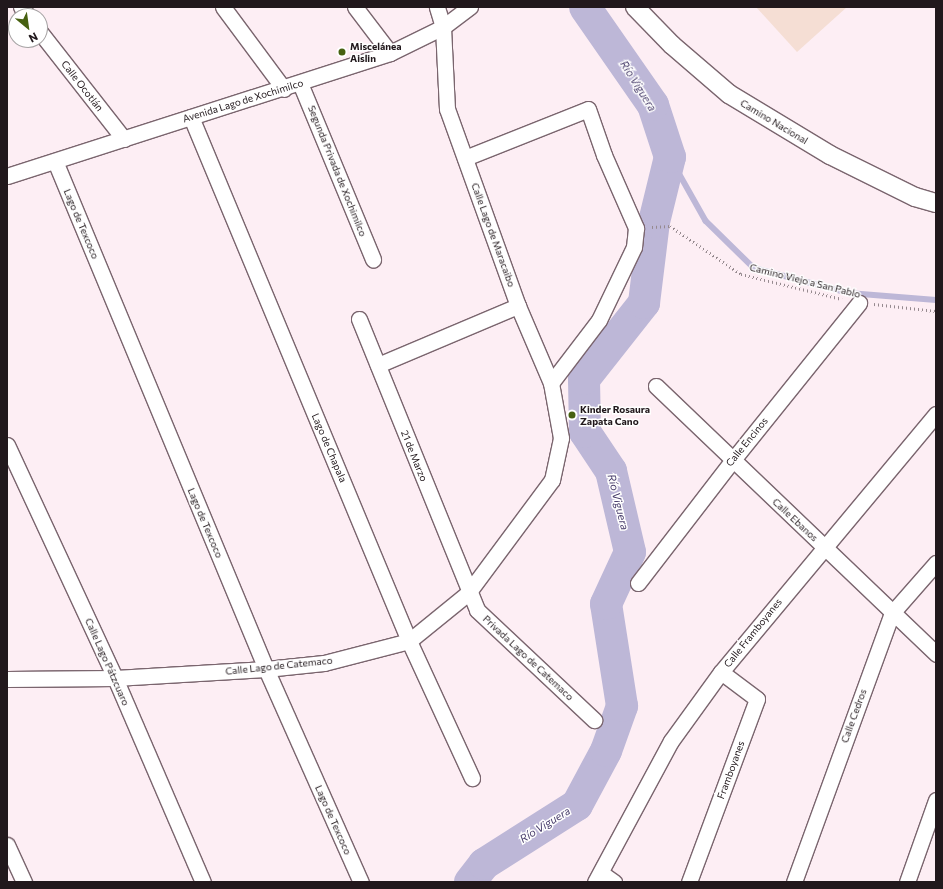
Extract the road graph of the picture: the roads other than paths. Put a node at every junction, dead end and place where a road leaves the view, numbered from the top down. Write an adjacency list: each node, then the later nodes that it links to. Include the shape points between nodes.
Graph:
1 (223, 7): 10 (street)
2 (355, 7): 8 (street)
3 (437, 7): 6 (street, Calle Lago de Maracaibo)
4 (470, 7): 6 (street, Avenida Lago de Xochimilco)
5 (635, 7): 16 (street, Camino Nacional, via 672,45 729,94 830,155 915,197)
6 (443, 27): 8 (street, Avenida Lago de Xochimilco); 13 (street, Calle Lago de Maracaibo, via 447,109)
7 (48, 42): 12 (street, Calle Ocotlán)
8 (390, 53): 9 (street, Avenida Lago de Xochimilco)
9 (300, 83): 10 (street, Avenida Lago de Xochimilco); 17 (street, Segunda Privada de Xochimilco)
10 (284, 88): 11 (street, Avenida Lago de Xochimilco)
11 (191, 117): 12 (street, Avenida Lago de Xochimilco); 33 (street, Lago de Chapala)
12 (124, 139): 14 (street, Avenida Lago de Xochimilco)
13 (465, 158): 19 (street, Calle Lago de Maracaibo); 22 (street, via 588,109 604,155 636,228 634,247 599,320)
14 (55, 161): 15 (street, Avenida Lago de Xochimilco); 35 (street, Lago de Texcoco)
15 (7, 176)
16 (936, 203)
17 (373, 259)
18 (859, 303): 27 (street, Calle Encinos)
19 (518, 306): 21 (street); 22 (street, Calle Lago de Maracaibo)
20 (359, 319): 21 (street, 21 de Marzo)
21 (378, 365): 31 (street, 21 de Marzo)
22 (551, 383): 25 (street, Calle Lago de Maracaibo)
23 (656, 386): 27 (street, Calle Ebanos)
24 (936, 414): 28 (street, Calle Framboyanes)
25 (562, 438): 31 (street, Calle Lago de Catemaco, via 552,480)
26 (7, 445): 38 (street, Calle Lago Pátzcuaro)
27 (732, 461): 28 (street, Calle Ebanos); 30 (street, Calle Encinos)
28 (823, 546): 32 (street, Calle Ebanos); 36 (street, Calle Framboyanes)
29 (936, 563): 32 (street, Calle Cedros)
30 (638, 583)
31 (468, 593): 33 (street, Calle Lago de Catemaco); 39 (street, Privada Lago de Catemaco, via 477,610)
32 (892, 613): 34 (street, Calle Ebanos); 49 (street, Calle Cedros)
33 (410, 641): 35 (street, Calle Lago de Catemaco, via 324,663); 40 (street, Lago de Chapala)
34 (936, 654)
35 (266, 669): 38 (street, Calle Lago de Catemaco); 46 (street, Lago de Texcoco)
36 (721, 672): 43 (street, Calle Framboyanes, via 671,741); 48 (street, Framboyanes, via 757,699)
37 (7, 678): 38 (street, Calle Lago de Catemaco)
38 (115, 678): 45 (street, Calle Lago Pátzcuaro)
39 (594, 720)
40 (472, 778)
41 (936, 800): 50 (street)
42 (7, 845): 44 (street)
43 (598, 877): 47 (street)
44 (24, 882)
45 (203, 882)
46 (361, 882)
47 (614, 882)
48 (689, 882)
49 (794, 882)
50 (907, 882)

